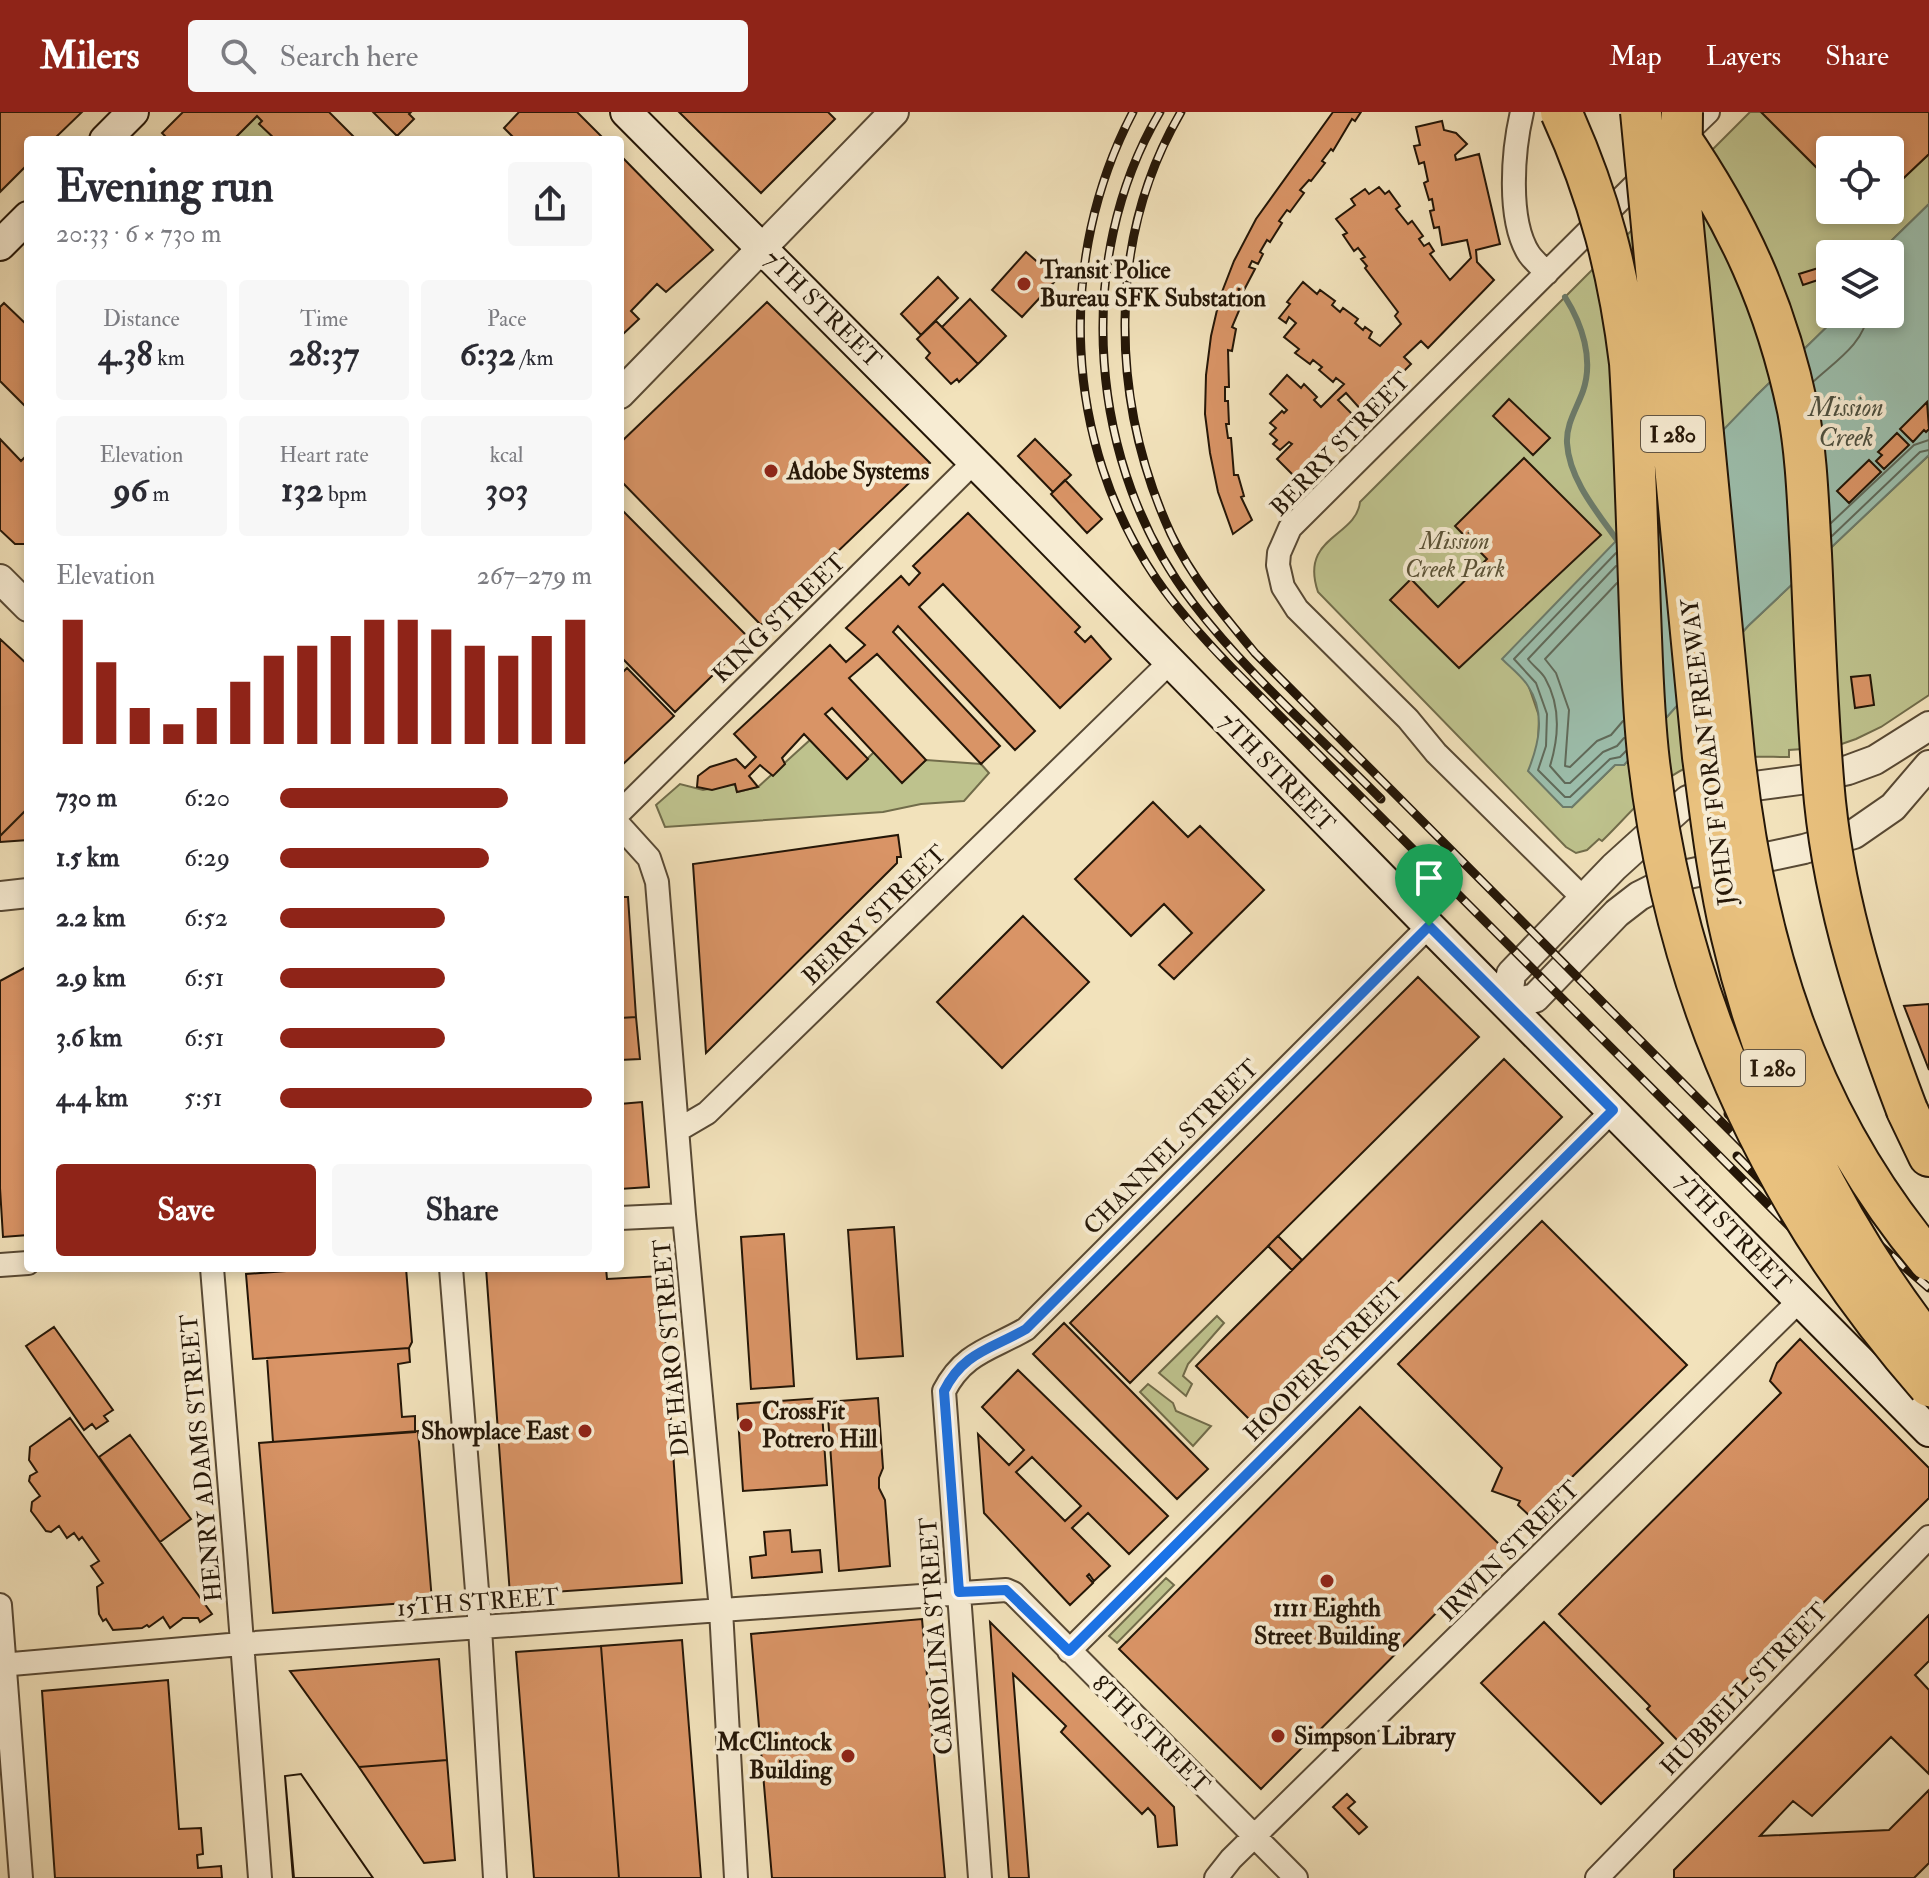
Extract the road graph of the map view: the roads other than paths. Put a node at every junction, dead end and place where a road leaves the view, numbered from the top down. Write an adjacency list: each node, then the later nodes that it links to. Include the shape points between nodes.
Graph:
1 (133, 112): 10 (main road)
2 (626, 112): 13 (main road, 7TH STREET)
3 (894, 112): 13 (street)
4 (1561, 112): 41 (highway, bridge, via 1602,216 1624,312 1648,759 1666,869 1696,988 1734,1086 1797,1208 1860,1302)
5 (1641, 112): 40 (highway, JOHN F FORAN FREEWAY / I 280, bridge, via 1703,757 1732,939 1765,1048 1812,1159 1871,1265)
6 (1660, 112): 31 (highway, bridge, via 1715,188 1743,242 1787,361 1805,465 1831,847 1848,933 1875,1025)
7 (1682, 112): 34 (highway, I 280, bridge, via 1683,220 1750,872 1782,991 1821,1093 1876,1192)
8 (1708, 112): 14 (street, BERRY STREET)
9 (1521, 116): 14 (street, via 1516,207 1526,248)
10 (109, 136)
11 (24, 221): 12 (main road)
12 (0, 245)
13 (761, 246): 15 (street); 16 (main road, 7TH STREET)
14 (1547, 273): 26 (street, BERRY STREET, via 1290,528 1278,565 1283,587 1297,609)
15 (624, 390)
16 (974, 462): 19 (main road, 7TH STREET); 22 (street, KING STREET)
17 (0, 579): 18 (street)
18 (24, 603)
19 (1170, 662): 27 (main road, 7TH STREET); 30 (street, BERRY STREET, via 707,1113)
20 (1929, 726): 26 (street, via 1875,760 1848,770 1688,800)
21 (1929, 765): 28 (street, via 1893,807 1854,834 1679,876 1650,890 1617,913 1535,998)
22 (624, 808)
23 (624, 830): 30 (street, DE HARO STREET, via 649,858 657,882)
24 (24, 893): 25 (street)
25 (0, 896)
26 (1584, 899): 28 (street, via 1511,974)
27 (1429, 926): 28 (main road, 7TH STREET); 42 (street, CHANNEL STREET, via 1026,1329 970,1357)
28 (1507, 1005): 29 (main road, 7TH STREET)
29 (1613, 1110): 39 (main road, 7TH STREET); 50 (street, HOOPER STREET)
30 (678, 1130): 32 (street, DE HARO STREET)
31 (1929, 1156)
32 (684, 1215): 33 (street); 47 (street, DE HARO STREET)
33 (624, 1218)
34 (1929, 1260)
35 (24, 1263): 36 (street)
36 (0, 1265)
37 (212, 1272): 49 (street, HENRY ADAMS STREET)
38 (451, 1272): 48 (street)
39 (1800, 1300): 43 (main road, 7TH STREET); 52 (street, IRWIN STREET)
40 (1929, 1345)
41 (1929, 1386)
42 (944, 1391): 45 (street, CAROLINA STREET)
43 (1929, 1431)
44 (1929, 1537): 60 (street, HUBBELL STREET)
45 (959, 1592): 47 (street, 15TH STREET); 50 (street, 8TH STREET, via 1006,1590); 57 (street, CAROLINA STREET)
46 (0, 1605): 51 (street)
47 (721, 1610): 48 (street, 15TH STREET); 56 (street, DE HARO STREET)
48 (480, 1628): 49 (street, 15TH STREET); 55 (street)
49 (241, 1644): 51 (street, 15TH STREET); 54 (street, HENRY ADAMS STREET)
50 (1069, 1651): 52 (street, 8TH STREET)
51 (2, 1664): 53 (street)
52 (1254, 1838): 58 (street, IRWIN STREET); 59 (street, 8TH STREET)
53 (21, 1878)
54 (260, 1878)
55 (495, 1878)
56 (736, 1878)
57 (980, 1878)
58 (1216, 1878)
59 (1296, 1878)
60 (1597, 1878)

